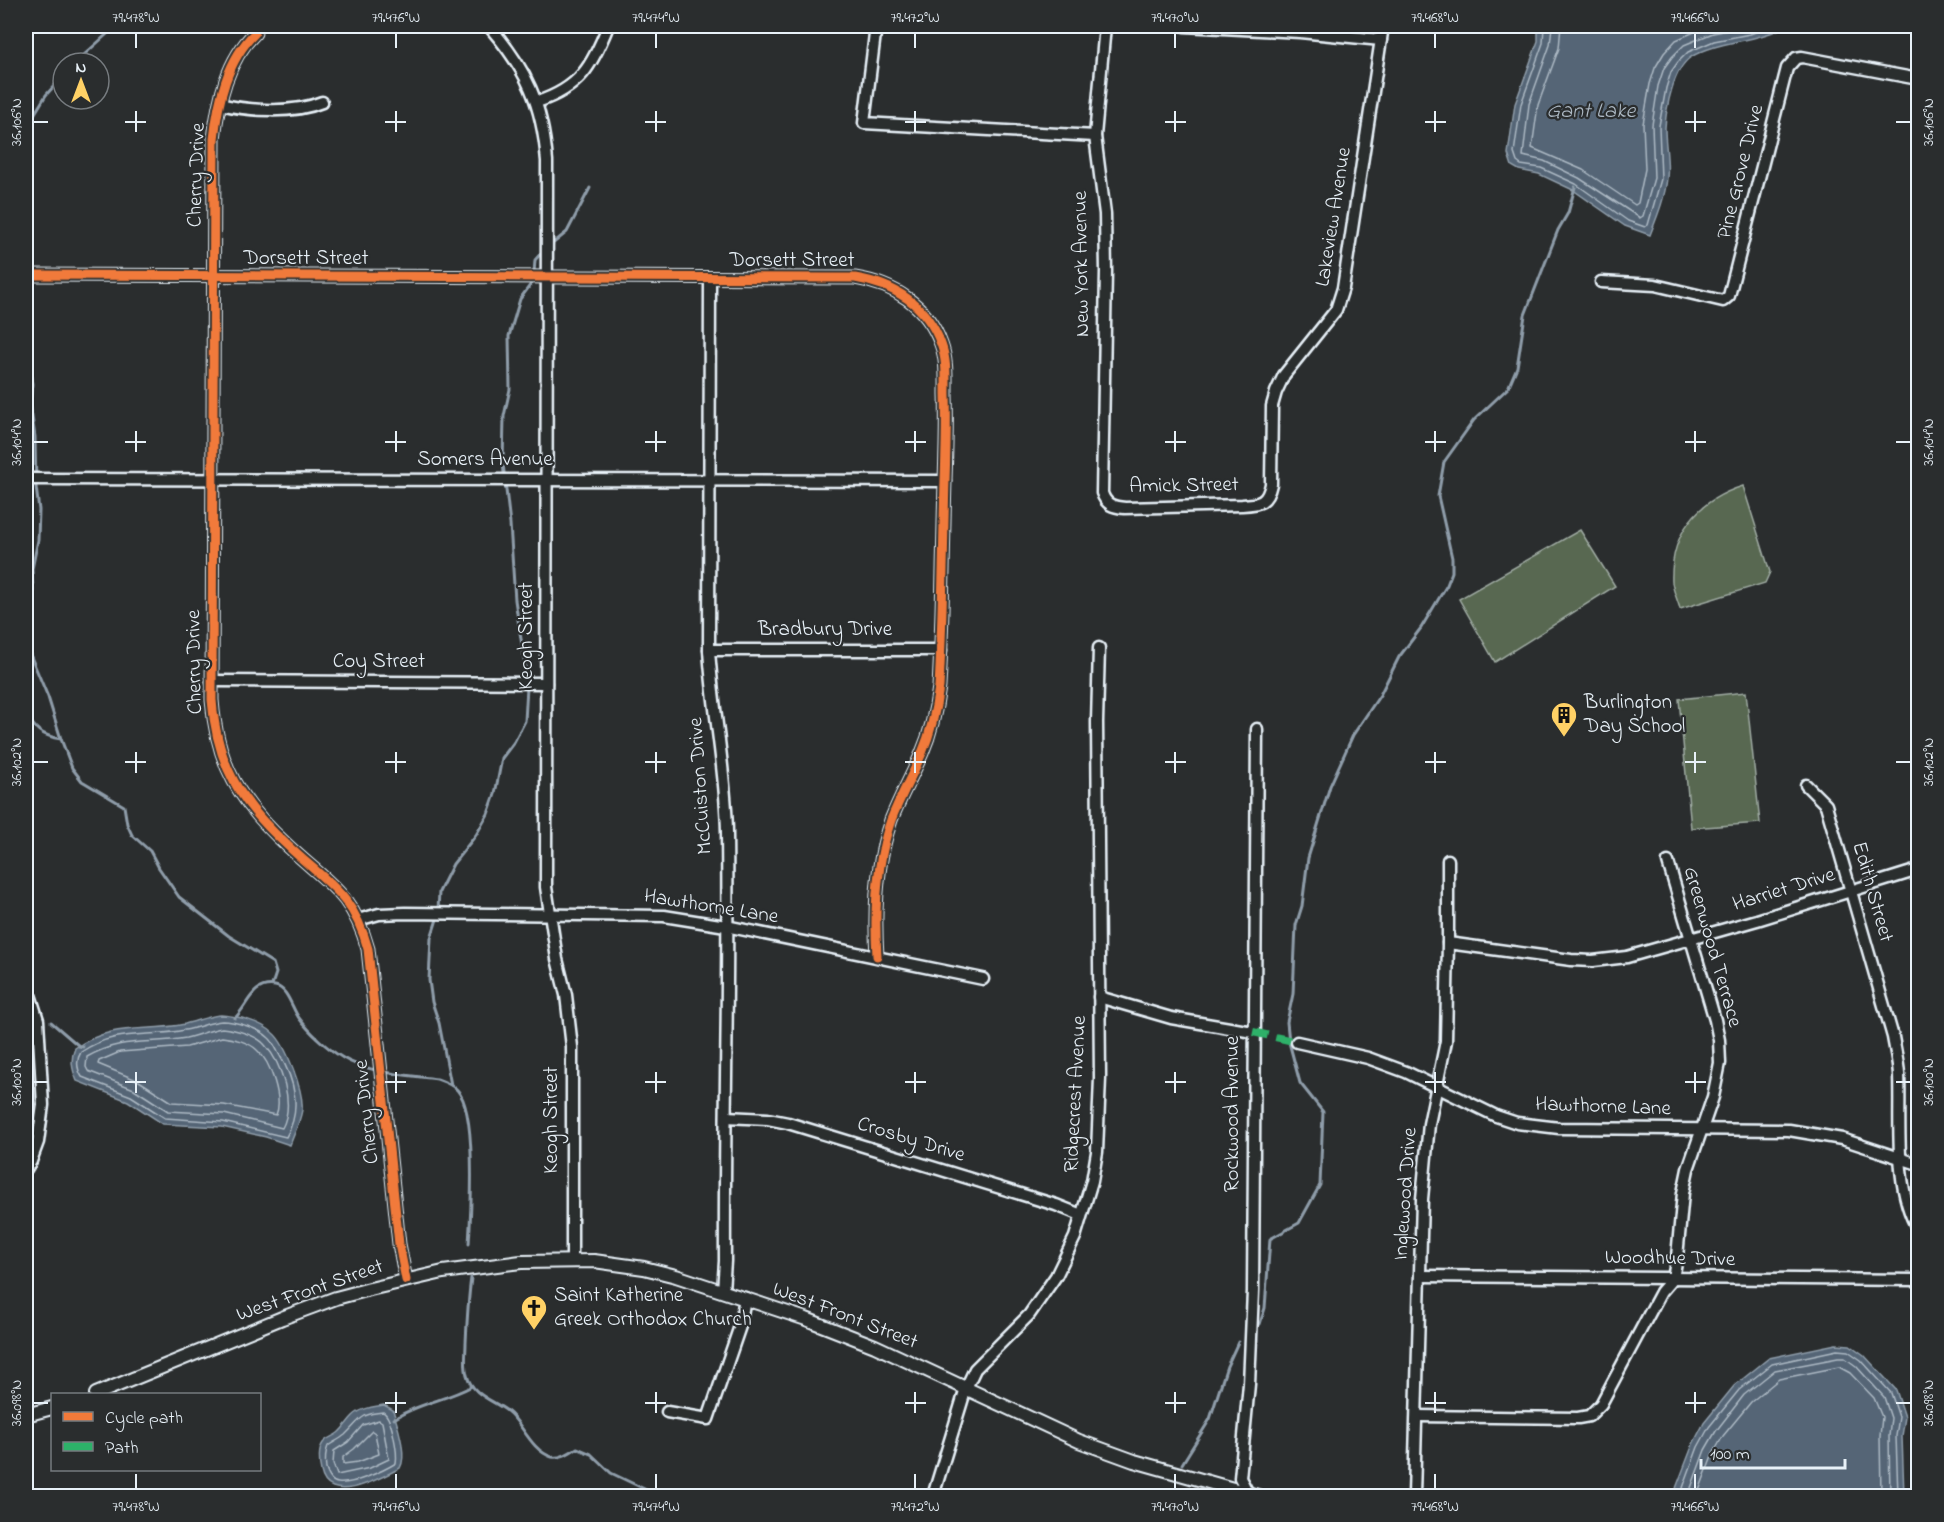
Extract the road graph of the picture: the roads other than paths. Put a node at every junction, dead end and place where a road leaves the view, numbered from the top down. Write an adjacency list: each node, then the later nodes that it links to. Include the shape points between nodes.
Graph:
1 (489, 26): 11 (street, Keogh Street, via 512,54)
2 (608, 26): 11 (street, via 585,71 563,90)
3 (876, 26): 13 (street, via 864,123)
4 (1105, 26): 13 (street, New York Avenue)
5 (1184, 26): 8 (street)
6 (1383, 26): 8 (street, Lakeview Avenue)
7 (255, 33): 12 (street, Cherry Drive, via 233,63)
8 (1381, 40): 24 (street, Lakeview Avenue, via 1344,288 1336,310 1284,375 1276,392 1272,406 1271,484)
9 (1918, 79): 18 (street, Pine Grove Drive, via 1796,58 1787,68 1729,296 1723,301 1655,285)
10 (322, 102): 12 (street, via 307,109 282,110)
11 (537, 102): 16 (street, Keogh Street, via 547,161)
12 (220, 104): 15 (street, Cherry Drive, via 214,139)
13 (1095, 136): 25 (street, New York Avenue, via 1105,214 1102,492)
14 (26, 275): 15 (street, Dorsett Street)
15 (212, 276): 16 (street, Dorsett Street); 20 (street, Cherry Drive)
16 (547, 278): 17 (street, Dorsett Street); 21 (street, Keogh Street)
17 (710, 279): 22 (street, McCuiston Drive); 23 (street, Dorsett Street, via 855,278 887,286 916,305 934,328 944,355)
18 (1600, 282)
19 (26, 478): 20 (street, Somers Avenue)
20 (213, 478): 21 (street, Somers Avenue); 29 (street, Cherry Drive)
21 (547, 480): 22 (street, Somers Avenue); 30 (street, Keogh Street)
22 (710, 480): 23 (street, Somers Avenue); 27 (street, McCuiston Drive)
23 (945, 482): 28 (street, Dorsett Street)
24 (1264, 500): 25 (street, Amick Street, via 1242,506 1125,508)
25 (1105, 501)
26 (1099, 648): 45 (street, Ridgecrest Avenue)
27 (710, 650): 28 (street, Bradbury Drive); 39 (street, McCuiston Drive, via 725,796)
28 (941, 650): 42 (street, Dorsett Street, via 931,729 891,821 879,869)
29 (212, 681): 30 (street, Coy Street); 38 (street, Cherry Drive, via 213,722 220,754 243,797 259,818 348,902)
30 (546, 683): 37 (street, Keogh Street, via 545,850)
31 (1257, 729): 46 (street, Rockwood Avenue)
32 (1806, 785): 36 (street, Edith Street, via 1826,805)
33 (1448, 860): 41 (street, Inglewood Drive)
34 (1668, 862): 40 (street, Greenwood Terrace)
35 (1918, 870): 36 (street, Harriet Drive)
36 (1850, 890): 40 (street, Harriet Drive); 51 (street, Edith Street, via 1898,1061)
37 (549, 915): 38 (street, Hawthorne Lane, via 405,913); 39 (street, Hawthorne Lane, via 664,916); 56 (street, Keogh Street, via 572,1047)
38 (358, 920): 59 (street, Cherry Drive, via 368,949)
39 (726, 926): 42 (street, Hawthorne Lane); 49 (street, McCuiston Drive)
40 (1690, 939): 41 (street, Harriet Drive, via 1626,957 1593,961); 50 (street, Greenwood Terrace, via 1719,1040 1717,1082)
41 (1449, 943): 48 (street, Inglewood Drive, via 1446,1041)
42 (877, 956): 43 (street, Hawthorne Lane)
43 (983, 979)
44 (26, 982): 53 (street, via 38,1020 43,1104 38,1142)
45 (1100, 997): 46 (street, via 1171,1018); 54 (street, Ridgecrest Avenue, via 1097,1152)
46 (1253, 1032): 69 (street, Rockwood Avenue, via 1252,1291 1240,1478)
47 (1297, 1042): 48 (street, Hawthorne Lane, via 1368,1058)
48 (1437, 1087): 50 (street, Hawthorne Lane, via 1496,1116 1533,1126); 57 (street, Inglewood Drive, via 1424,1162)
49 (726, 1117): 54 (street, Crosby Drive, via 789,1123); 61 (street, McCuiston Drive)
50 (1701, 1129): 51 (street, Hawthorne Lane, via 1789,1130); 58 (street, Greenwood Terrace, via 1683,1193)
51 (1900, 1156): 52 (street, Hawthorne Lane); 55 (street, Edith Street, via 1907,1201)
52 (1918, 1164)
53 (26, 1169)
54 (1081, 1215): 63 (street, Ridgecrest Avenue, via 1066,1257 1043,1297 983,1359)
55 (1918, 1229)
56 (572, 1260): 59 (street, West Front Street, via 477,1267); 61 (street, West Front Street, via 644,1269)
57 (1420, 1276): 58 (street, Woodhue Drive); 68 (street, Inglewood Drive)
58 (1673, 1278): 60 (street, Woodhue Drive); 68 (street, Greenwood Terrace, via 1660,1292 1601,1404 1589,1416)
59 (406, 1280): 64 (street, West Front Street, via 313,1306)
60 (1918, 1280)
61 (723, 1291): 62 (street, West Front Street)
62 (745, 1298): 63 (street, West Front Street, via 875,1346); 66 (street, via 740,1326 708,1419)
63 (966, 1388): 69 (street, West Front Street, via 1087,1444); 70 (street, Ridgecrest Avenue)
64 (101, 1393)
65 (51, 1408): 67 (street)
66 (667, 1412)
67 (26, 1415)
68 (1417, 1416): 71 (street, Inglewood Drive)
69 (1252, 1496)
70 (933, 1497)
71 (1414, 1497)

